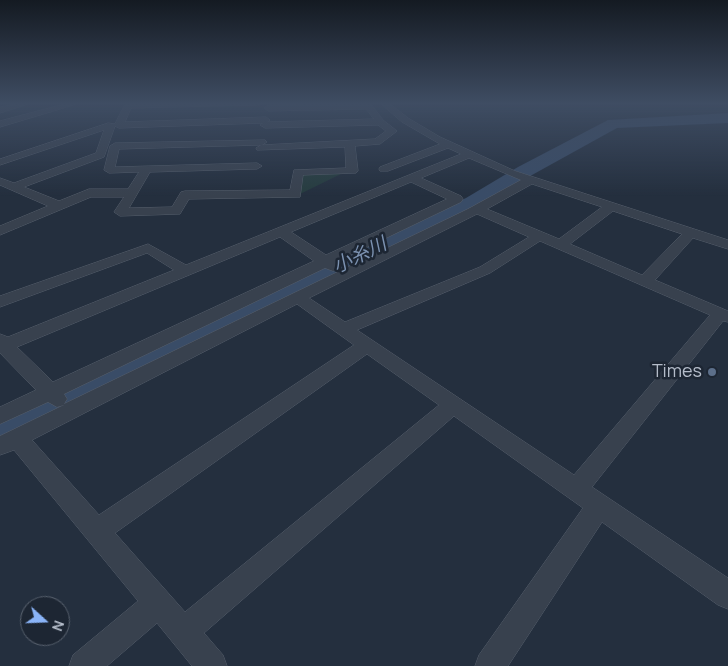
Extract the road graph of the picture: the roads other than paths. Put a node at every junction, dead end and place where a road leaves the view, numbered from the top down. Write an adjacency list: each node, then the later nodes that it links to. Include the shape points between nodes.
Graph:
1 (84, 134): 10 (street)
2 (108, 134): 17 (street, via 100,155)
3 (263, 134): 7 (street)
4 (388, 134): 8 (street, via 377,142)
5 (430, 134): 6 (street)
6 (447, 144): 9 (street); 11 (street)
7 (261, 145): 8 (street); 12 (street, via 115,146 109,170); 14 (street)
8 (350, 145): 14 (street, via 352,171 298,172 296,194)
9 (467, 154): 13 (street); 15 (street)
10 (0, 162)
11 (384, 169)
12 (146, 170): 14 (street); 18 (street)
13 (412, 178): 23 (street); 28 (street, via 458,199)
14 (254, 180): 18 (street, via 185,195 176,210 120,212)
15 (530, 180): 20 (street); 21 (street)
16 (0, 181): 17 (street)
17 (14, 188): 19 (street)
18 (132, 193): 19 (street, via 89,193)
19 (59, 206): 22 (street)
20 (611, 207): 24 (street); 26 (street)
21 (478, 210): 25 (street); 30 (street)
22 (0, 231)
23 (282, 232): 28 (street); 29 (street)
24 (690, 233): 27 (street); 31 (street)
25 (539, 236): 26 (street); 35 (street, via 485,270)
26 (560, 245): 31 (street)
27 (728, 245)
28 (325, 262): 30 (street); 38 (street)
29 (186, 271): 33 (street, via 148,248); 36 (street)
30 (344, 274): 32 (street)
31 (645, 281): 34 (street)
32 (299, 298): 35 (street); 40 (street)
33 (0, 302)
34 (724, 315): 43 (street)
35 (344, 329): 37 (street)
36 (2, 344): 38 (street)
37 (367, 345): 39 (street); 45 (street)
38 (50, 392): 40 (street); 41 (street)
39 (453, 405): 43 (street); 48 (street)
40 (69, 412): 42 (street)
41 (0, 416)
42 (8, 442): 45 (street)
43 (576, 490): 44 (street)
44 (599, 506): 46 (street); 51 (street)
45 (97, 531): 47 (street)
46 (728, 595)
47 (158, 603): 48 (street); 49 (street)
48 (183, 632): 50 (street)
49 (84, 666)
50 (212, 666)
51 (490, 666)

